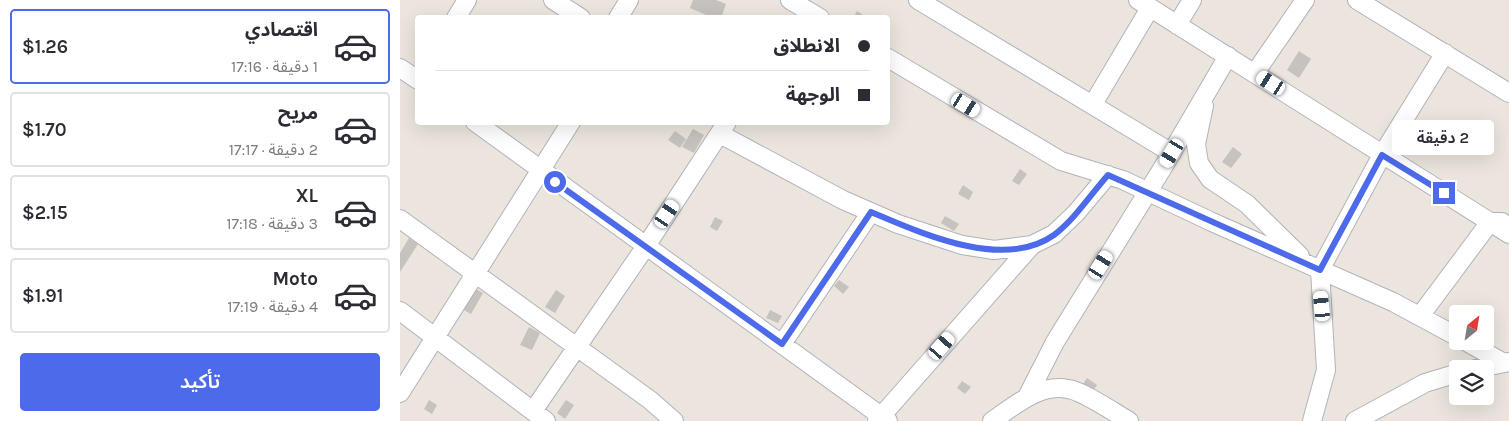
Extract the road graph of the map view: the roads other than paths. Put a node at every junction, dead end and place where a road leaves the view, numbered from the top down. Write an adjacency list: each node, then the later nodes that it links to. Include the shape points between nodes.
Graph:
1 (467, 0): 11 (street)
2 (553, 0): 12 (street)
3 (629, 0): 13 (street)
4 (790, 0): 10 (street)
5 (918, 0): 23 (street)
6 (1192, 0): 14 (street)
7 (1305, 0): 19 (street)
8 (1360, 1): 15 (street)
9 (1144, 4): 14 (street); 23 (street)
10 (809, 11)
11 (458, 15)
12 (576, 15)
13 (620, 15)
14 (1177, 25): 16 (street)
15 (1445, 53): 22 (street); 28 (street)
16 (1228, 56): 19 (street); 21 (street)
17 (890, 59): 30 (street, via 1061,161)
18 (400, 68): 20 (street)
19 (1255, 73): 28 (street)
20 (415, 77)
21 (1207, 91): 27 (street); 39 (street, via 1196,144 1199,163 1210,179 1247,204)
22 (1509, 93)
23 (1093, 104): 27 (street)
24 (479, 125): 29 (street)
25 (569, 125): 29 (street)
26 (724, 128): 32 (street, via 843,200); 37 (street)
27 (1172, 153): 31 (street)
28 (1382, 155): 34 (street); 39 (street)
29 (540, 171): 37 (street); 40 (street)
30 (1108, 175): 31 (street); 38 (street, via 1054,234)
31 (1147, 192): 39 (street); 52 (street, via 1055,342)
32 (871, 212): 38 (street, via 962,245 994,250); 45 (street)
33 (400, 219): 40 (street)
34 (1490, 222): 35 (street); 36 (street); 42 (street)
35 (1509, 222)
36 (1509, 234)
37 (646, 246): 45 (street); 46 (street)
38 (1032, 246): 54 (street)
39 (1315, 268): 42 (street, via 1367,289); 59 (street, via 1326,370)
40 (474, 273): 44 (street); 46 (street)
41 (400, 311): 44 (street)
42 (1420, 316): 43 (street)
43 (1449, 332)
44 (436, 336): 51 (street); 53 (street)
45 (782, 344): 54 (street)
46 (578, 347): 53 (street); 56 (street)
47 (1483, 350): 48 (street)
48 (1507, 362): 49 (street)
49 (1494, 365)
50 (1449, 375): 55 (street, via 1425,383)
51 (400, 393)
52 (1027, 397): 57 (street); 58 (street, via 1048,389 1069,388)
53 (540, 416)
54 (882, 419)
55 (1363, 419)
56 (674, 421)
57 (992, 421)
58 (1130, 421)
59 (1312, 421)

